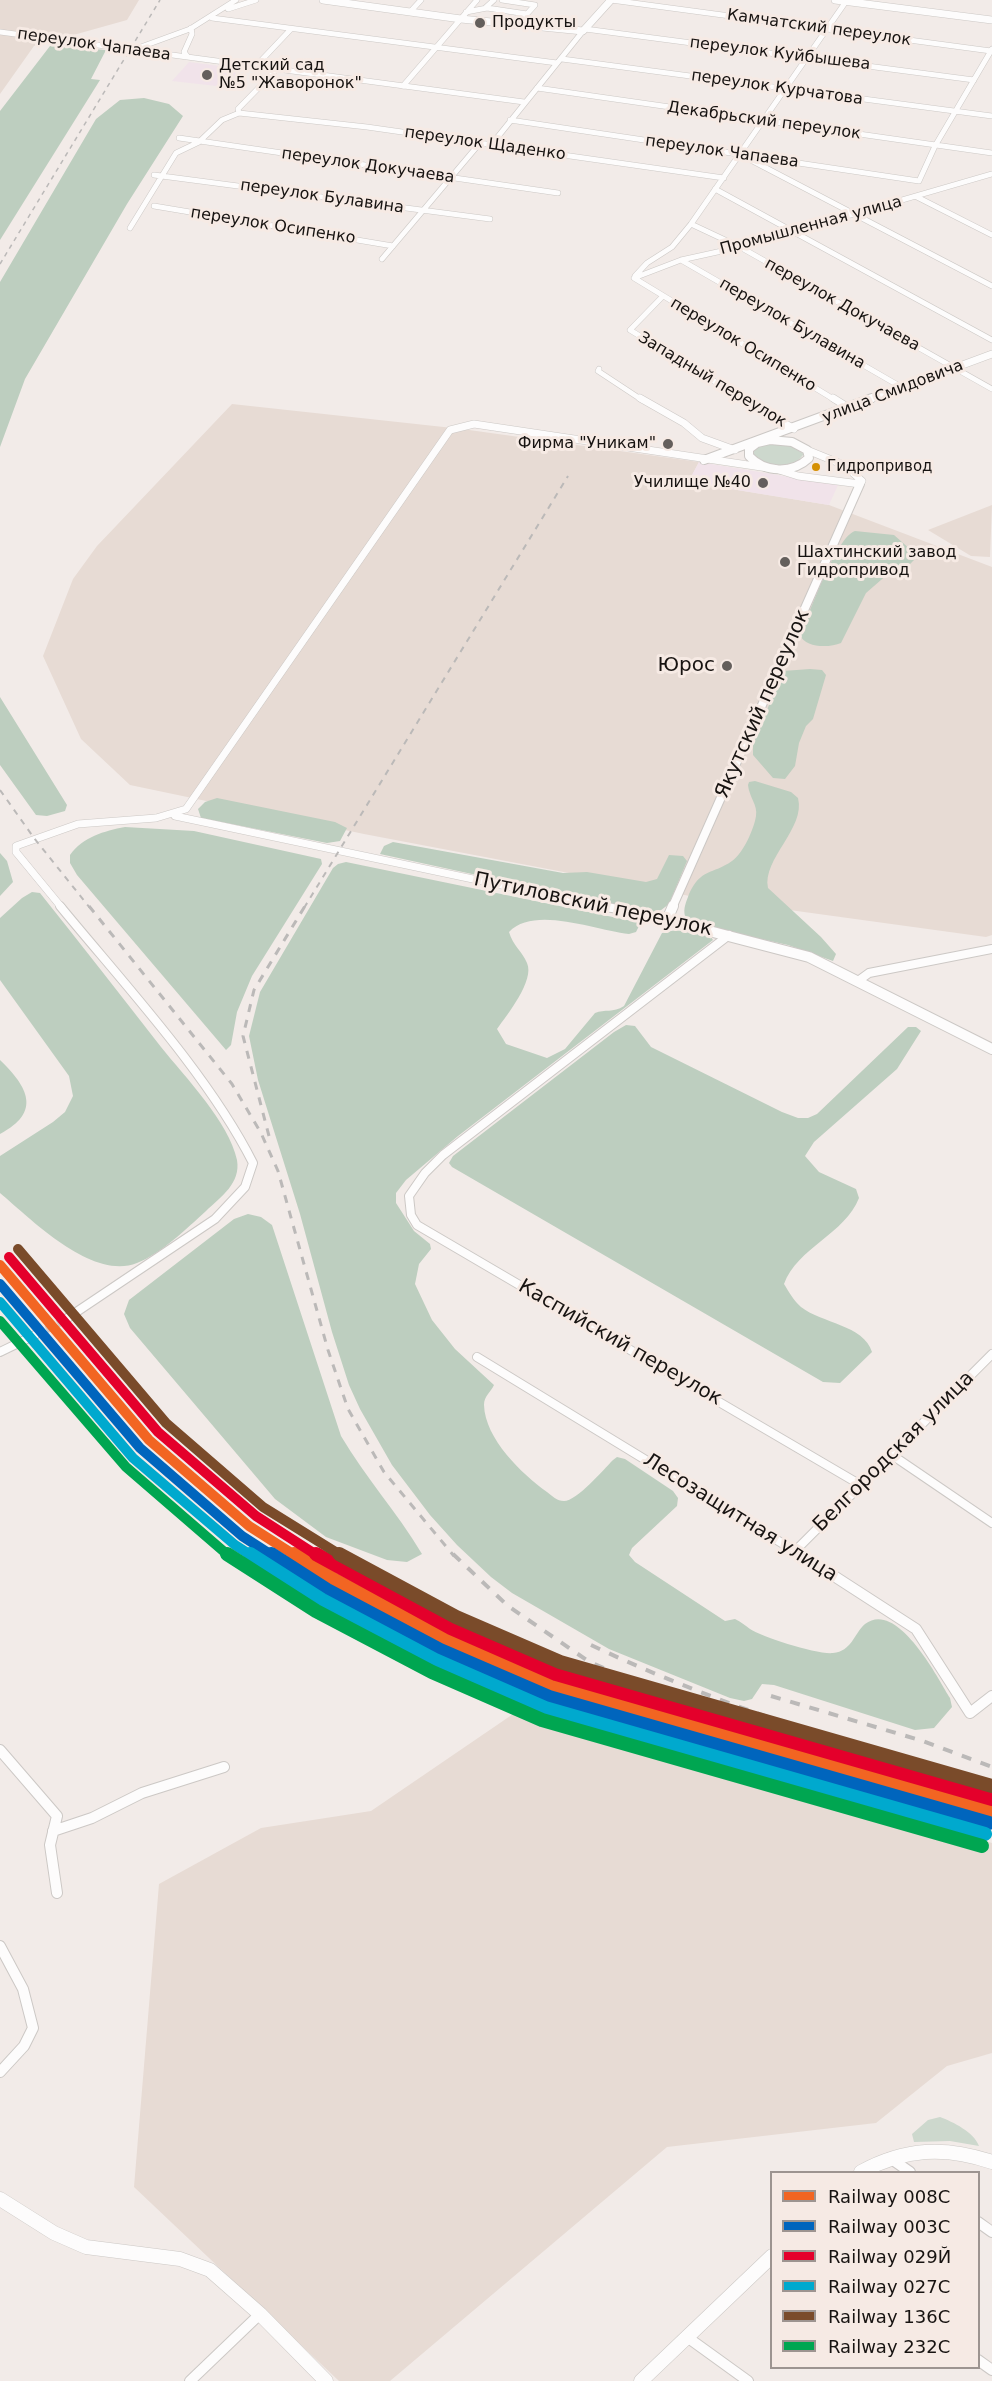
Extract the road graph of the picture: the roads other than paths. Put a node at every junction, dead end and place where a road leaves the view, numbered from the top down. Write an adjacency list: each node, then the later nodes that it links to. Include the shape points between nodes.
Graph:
1 (236, 0): 12 (street)
2 (256, 0): 12 (street)
3 (323, 0): 13 (main road, переулок Куйбышева)
4 (421, 0): 13 (street)
5 (477, 0): 14 (street)
6 (494, 0): 11 (street)
7 (502, 0): 15 (street, via 535,5)
8 (611, 0): 22 (street, Камчатский переулок); 23 (main road)
9 (835, 0): 10 (main road)
10 (847, 1): 18 (main road); 22 (street)
11 (485, 8): 14 (street); 15 (street)
12 (225, 9): 16 (street)
13 (410, 12): 17 (main road, переулок Куйбышева)
14 (466, 12): 17 (street)
15 (527, 14): 19 (street)
16 (212, 18): 20 (street); 21 (street, переулок Курчатова)
17 (460, 19): 19 (main road, переулок Куйбышева); 25 (street)
18 (992, 20)
19 (524, 25): 23 (main road, переулок Куйбышева)
20 (191, 27): 26 (street); 28 (street, переулок Чапаева, via 184,52)
21 (291, 29): 25 (street, переулок Курчатова); 31 (street)
22 (827, 29): 27 (street, Камчатский переулок); 29 (street)
23 (584, 30): 29 (street, переулок Куйбышева); 30 (street)
24 (0, 32): 26 (street, переулок Чапаева)
25 (437, 48): 30 (street, переулок Курчатова); 34 (street)
26 (133, 49): 28 (street, переулок Чапаева)
27 (991, 50): 33 (street)
28 (188, 57): 31 (street, переулок Чапаева)
29 (808, 57): 33 (street, переулок Куйбышева); 36 (street)
30 (560, 61): 35 (street); 36 (street, переулок Курчатова)
31 (255, 67): 32 (street, переулок Чапаева)
32 (276, 70): 34 (street, переулок Чапаева); 39 (street, via 238,109)
33 (974, 80): 38 (street)
34 (403, 86): 37 (street, переулок Чапаева)
35 (537, 88): 37 (street); 42 (street, Декабрьский переулок)
36 (786, 89): 38 (street, переулок Курчатова); 42 (street)
37 (524, 102): 41 (street)
38 (956, 112): 40 (street, переулок Курчатова); 47 (street)
39 (242, 114): 44 (street, via 222,120); 45 (street, переулок Щаденко)
40 (992, 116)
41 (510, 120): 46 (street); 49 (street, переулок Чапаева)
42 (764, 121): 47 (street, Декабрьский переулок); 49 (street)
43 (179, 138): 44 (street, переулок Докучаева)
44 (199, 142): 51 (street, via 176,153); 53 (street, переулок Докучаева)
45 (480, 143): 46 (street, переулок Щаденко); 53 (street)
46 (492, 144): 54 (street, переулок Щаденко)
47 (935, 146): 48 (street, Декабрьский переулок); 55 (street)
48 (992, 153)
49 (741, 155): 54 (street); 55 (street, переулок Чапаева); 62 (street)
50 (154, 175): 51 (street, переулок Булавина)
51 (163, 176): 61 (street, переулок Булавина); 65 (street)
52 (990, 176): 58 (street, Промышленная улица)
53 (452, 177): 57 (street, переулок Докучаева); 61 (street)
54 (724, 178): 56 (street)
55 (919, 181): 58 (street)
56 (715, 189): 64 (street); 66 (street)
57 (558, 193)
58 (927, 194): 59 (street, Промышленная улица)
59 (917, 197): 62 (street, Промышленная улица); 67 (street)
60 (154, 206): 68 (street, переулок Осипенко)
61 (425, 211): 63 (street, переулок Булавина); 68 (street)
62 (855, 214): 66 (street, Промышленная улица); 73 (street)
63 (490, 219)
64 (691, 224): 69 (street, переулок Докучаева); 72 (street, via 672,247 647,263)
65 (130, 228)
66 (793, 232): 69 (street, Промышленная улица); 75 (street)
67 (992, 235)
68 (393, 246): 70 (street)
69 (740, 247): 71 (street, Промышленная улица); 77 (street, переулок Докучаева)
70 (382, 259)
71 (681, 260): 72 (street, Промышленная улица); 79 (street, переулок Булавина)
72 (635, 279): 74 (street, переулок Осипенко)
73 (992, 286)
74 (662, 297): 81 (street, переулок Осипенко); 82 (street, Западный переулок, via 630,330)
75 (992, 340)
76 (992, 354): 77 (main road, улица Смидовича)
77 (954, 368): 79 (main road, улица Смидовича); 80 (street, переулок Докучаева)
78 (599, 369): 85 (street, via 702,438)
79 (903, 388): 81 (main road, улица Смидовича)
80 (992, 389)
81 (849, 408): 82 (main road, улица Смидовича)
82 (794, 429): 83 (main road, улица Смидовича); 84 (main road)
83 (757, 443): 84 (main road, via 778,439); 85 (main road, улица Смидовича); 88 (main road, via 749,449 749,456 755,463)
84 (799, 444): 86 (main road)
85 (736, 450): 87 (main road, улица Смидовича)
86 (807, 450): 88 (main road, via 808,458 802,464); 89 (street, via 840,463 858,476)
87 (704, 460): 88 (street); 90 (street, via 474,424 450,430 195,798)
88 (772, 469): 89 (street)
89 (860, 484): 91 (main road, Якутский переулок)
90 (175, 816): 91 (street, Путиловский переулок); 96 (street, Путиловский переулок, via 64,827 16,846 16,852 180,1053 240,1137 253,1163 251,1174 232,1203 215,1219)
91 (667, 920): 92 (main road, Путиловский переулок)
92 (729, 935): 94 (main road, Путиловский переулок, via 795,952); 102 (street, Каспийский переулок, via 444,1155 409,1196 411,1215 417,1225)
93 (992, 949): 94 (street, via 869,973)
94 (858, 981): 95 (main road, Путиловский переулок)
95 (992, 1049)
96 (63, 1321)
97 (35, 1335): 98 (street)
98 (0, 1352)
99 (992, 1354): 101 (street, Белгородская улица)
100 (477, 1357): 104 (street, Лесозащитная улица)
101 (892, 1455): 102 (street, Белгородская улица); 103 (street)
102 (859, 1484): 104 (street, Белгородская улица)
103 (992, 1523)
104 (795, 1551): 105 (street, Лесозащитная улица, via 916,1629 970,1713)
105 (992, 1696)
106 (0, 1750): 108 (street, via 57,1816)
107 (224, 1767): 108 (street, via 142,1794)
108 (53, 1831): 109 (street, via 50,1845)
109 (57, 1893)
110 (0, 1946): 111 (street, via 23,1989 33,2028 24,2046)
111 (0, 2072)
112 (888, 2156): 113 (main road, via 929,2150 971,2154); 114 (main road); 115 (street)
113 (992, 2162)
114 (863, 2171)
115 (909, 2171)
116 (0, 2199): 118 (main road, via 54,2233 86,2247 195,2264 228,2284)
117 (770, 2257): 119 (main road)
118 (260, 2314): 120 (street); 121 (main road)
119 (687, 2337): 122 (main road); 123 (street)
120 (190, 2381)
121 (326, 2381)
122 (641, 2381)
123 (748, 2381)

